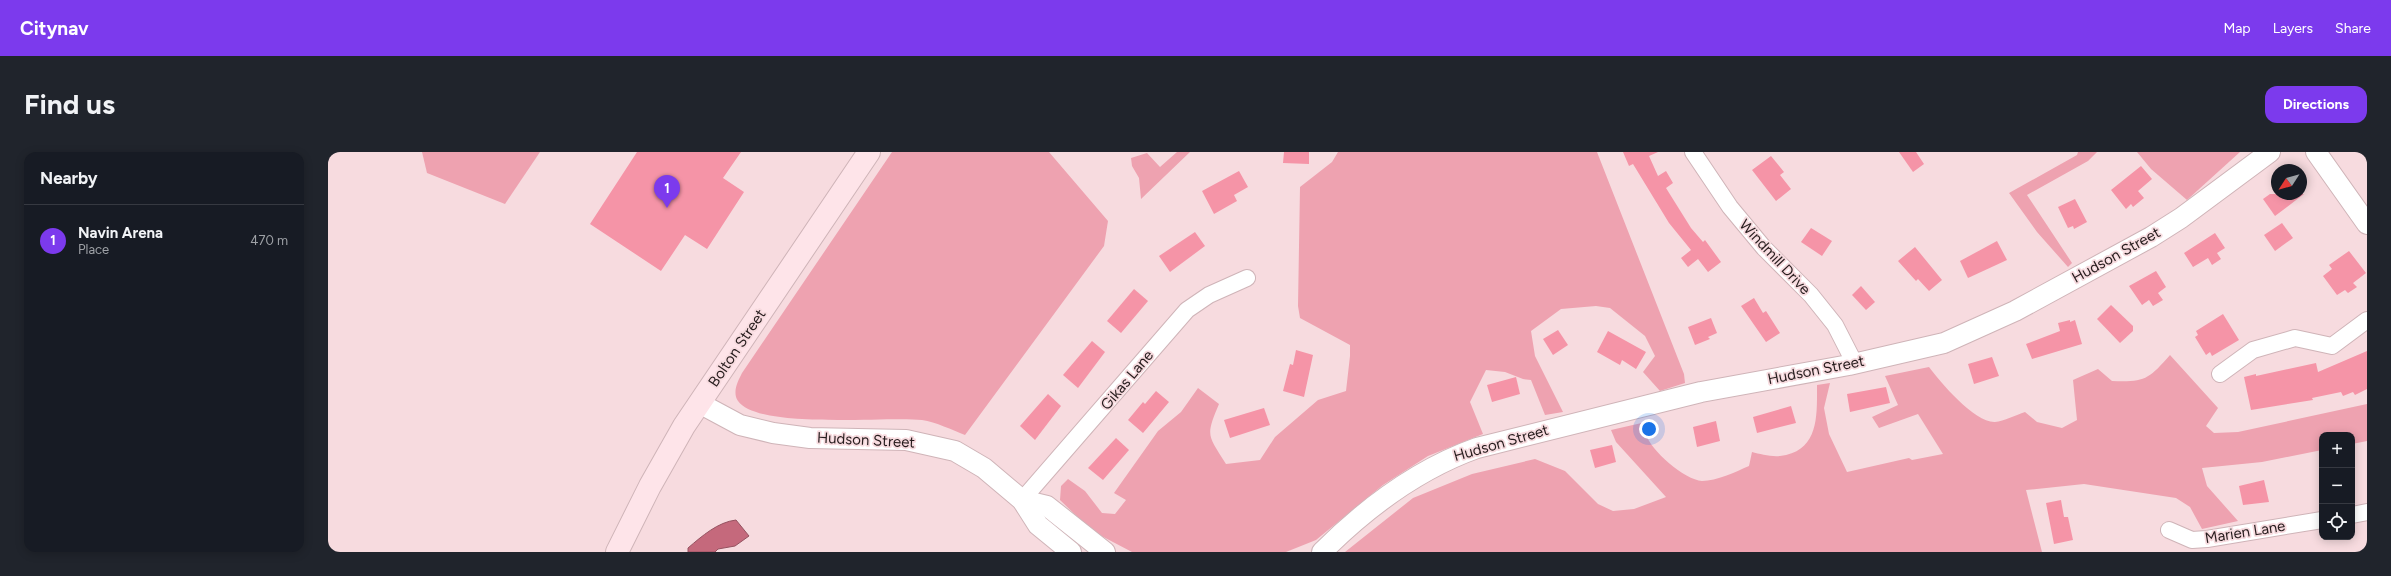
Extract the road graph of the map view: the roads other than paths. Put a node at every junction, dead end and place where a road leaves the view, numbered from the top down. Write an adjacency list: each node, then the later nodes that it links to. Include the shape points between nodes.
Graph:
1 (870, 152): 10 (main road, Bolton Street)
2 (1693, 152): 8 (street, Windmill Drive, via 1730,207 1764,248 1811,295 1835,325)
3 (2270, 152): 8 (street, Hudson Street, via 2151,237 2015,311 1944,343)
4 (2316, 152): 5 (street)
5 (2367, 224)
6 (1247, 278): 11 (street, Gikas Lane, via 1210,295 1187,310)
7 (2367, 320): 9 (street, via 2332,346 2295,338 2253,350)
8 (1855, 364): 16 (street, Hudson Street, via 1701,392 1477,448 1453,456 1416,476)
9 (2220, 374)
10 (699, 403): 11 (street, Hudson Street, via 740,425 773,433 810,438 899,440 940,446 955,451 984,468); 17 (main road, Bolton Street, via 650,486)
11 (1022, 500): 18 (street, Hudson Street, via 1038,525); 19 (street, Hudson Street, via 1047,506)
12 (2367, 512): 13 (street)
13 (2355, 514)
14 (2319, 520): 15 (street, Marien Lane, via 2208,539 2192,540)
15 (2169, 530)
16 (1341, 533): 20 (street, Hudson Street); 21 (street, Hudson Street)
17 (617, 552)
18 (1071, 552)
19 (1105, 552)
20 (1308, 552)
21 (1322, 552)

